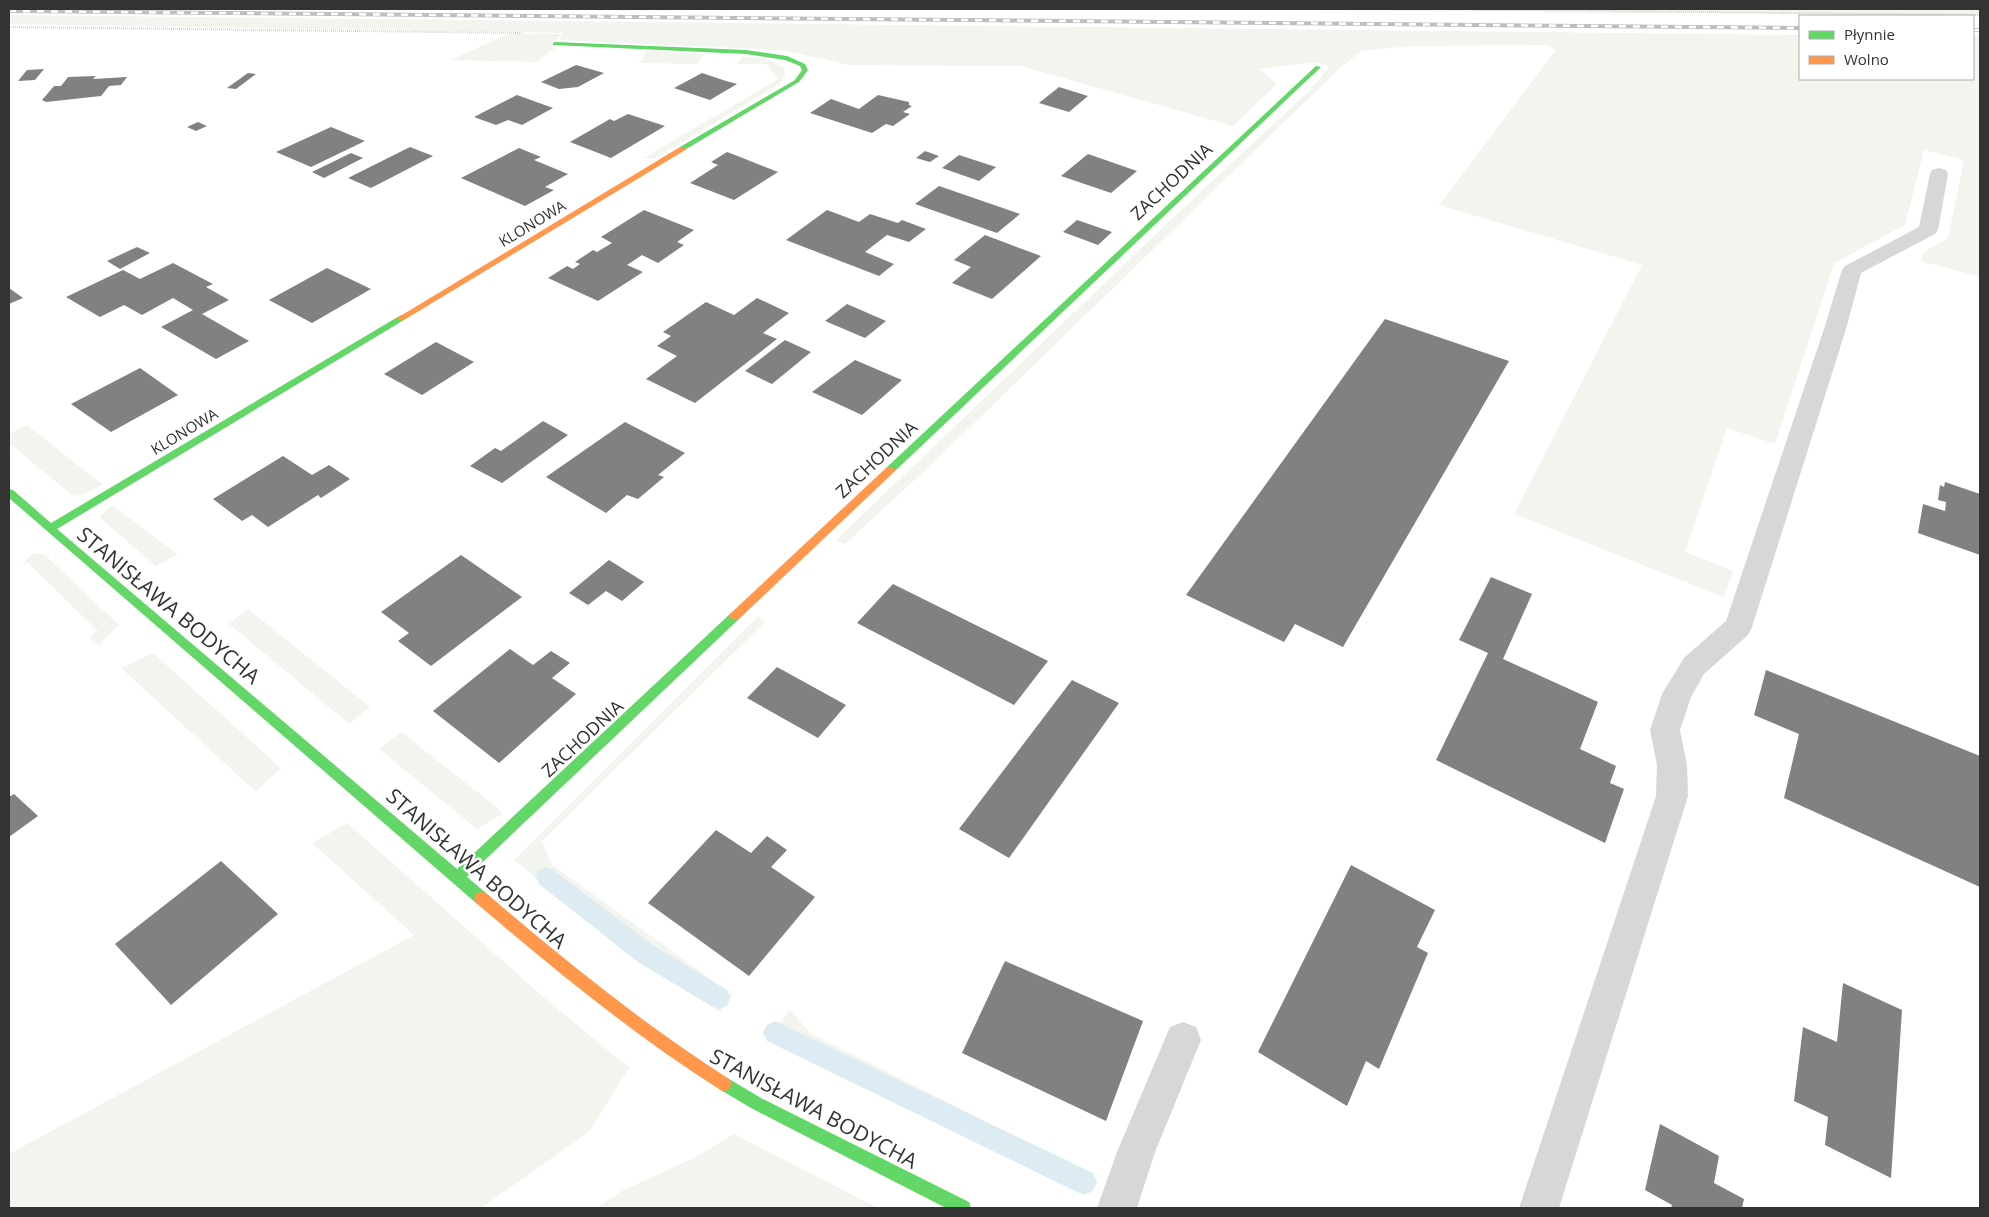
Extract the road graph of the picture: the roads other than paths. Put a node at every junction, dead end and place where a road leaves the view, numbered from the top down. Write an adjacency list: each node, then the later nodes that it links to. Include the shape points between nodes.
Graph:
1 (555, 44): 5 (street, KLONOWA, via 746,52 787,58 803,65 805,70 797,81)
2 (1318, 67): 6 (street, ZACHODNIA)
3 (1939, 174): 10 (lane, via 1928,230 1852,270 1738,627 1694,666 1677,694 1665,730 1672,765 1672,796)
4 (9, 493): 5 (street, STANISŁAWA BODYCHA)
5 (50, 528): 6 (street, STANISŁAWA BODYCHA)
6 (458, 877): 8 (street, STANISŁAWA BODYCHA, via 600,996 708,1074 756,1103)
7 (1183, 1040): 9 (lane, via 1136,1152)
8 (963, 1208)
9 (1117, 1208)
10 (1539, 1208)

